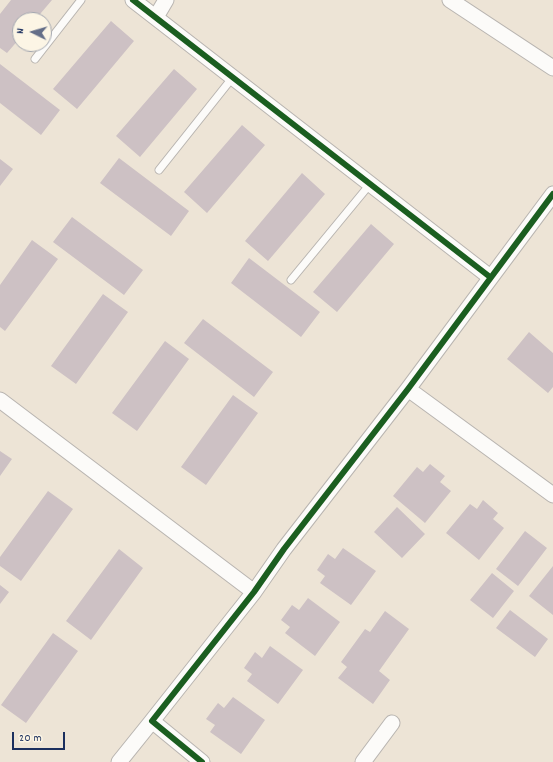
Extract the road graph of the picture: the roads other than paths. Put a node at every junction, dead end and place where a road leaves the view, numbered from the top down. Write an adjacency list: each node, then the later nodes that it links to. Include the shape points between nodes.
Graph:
1 (81, 0): 6 (lane)
2 (133, 0): 5 (street)
3 (166, 0): 5 (street)
4 (450, 0): 7 (street)
5 (156, 17): 8 (street)
6 (34, 59)
7 (553, 68)
8 (233, 76): 9 (lane); 10 (street)
9 (159, 170)
10 (371, 184): 12 (street); 13 (lane)
11 (553, 194): 12 (street)
12 (490, 277): 14 (street)
13 (291, 280)
14 (408, 389): 16 (street); 17 (street, via 284,549)
15 (0, 400): 17 (street)
16 (553, 495)
17 (254, 592): 18 (street)
18 (152, 721): 20 (street); 21 (street)
19 (392, 723): 22 (street)
20 (119, 762)
21 (202, 762)
22 (363, 762)

